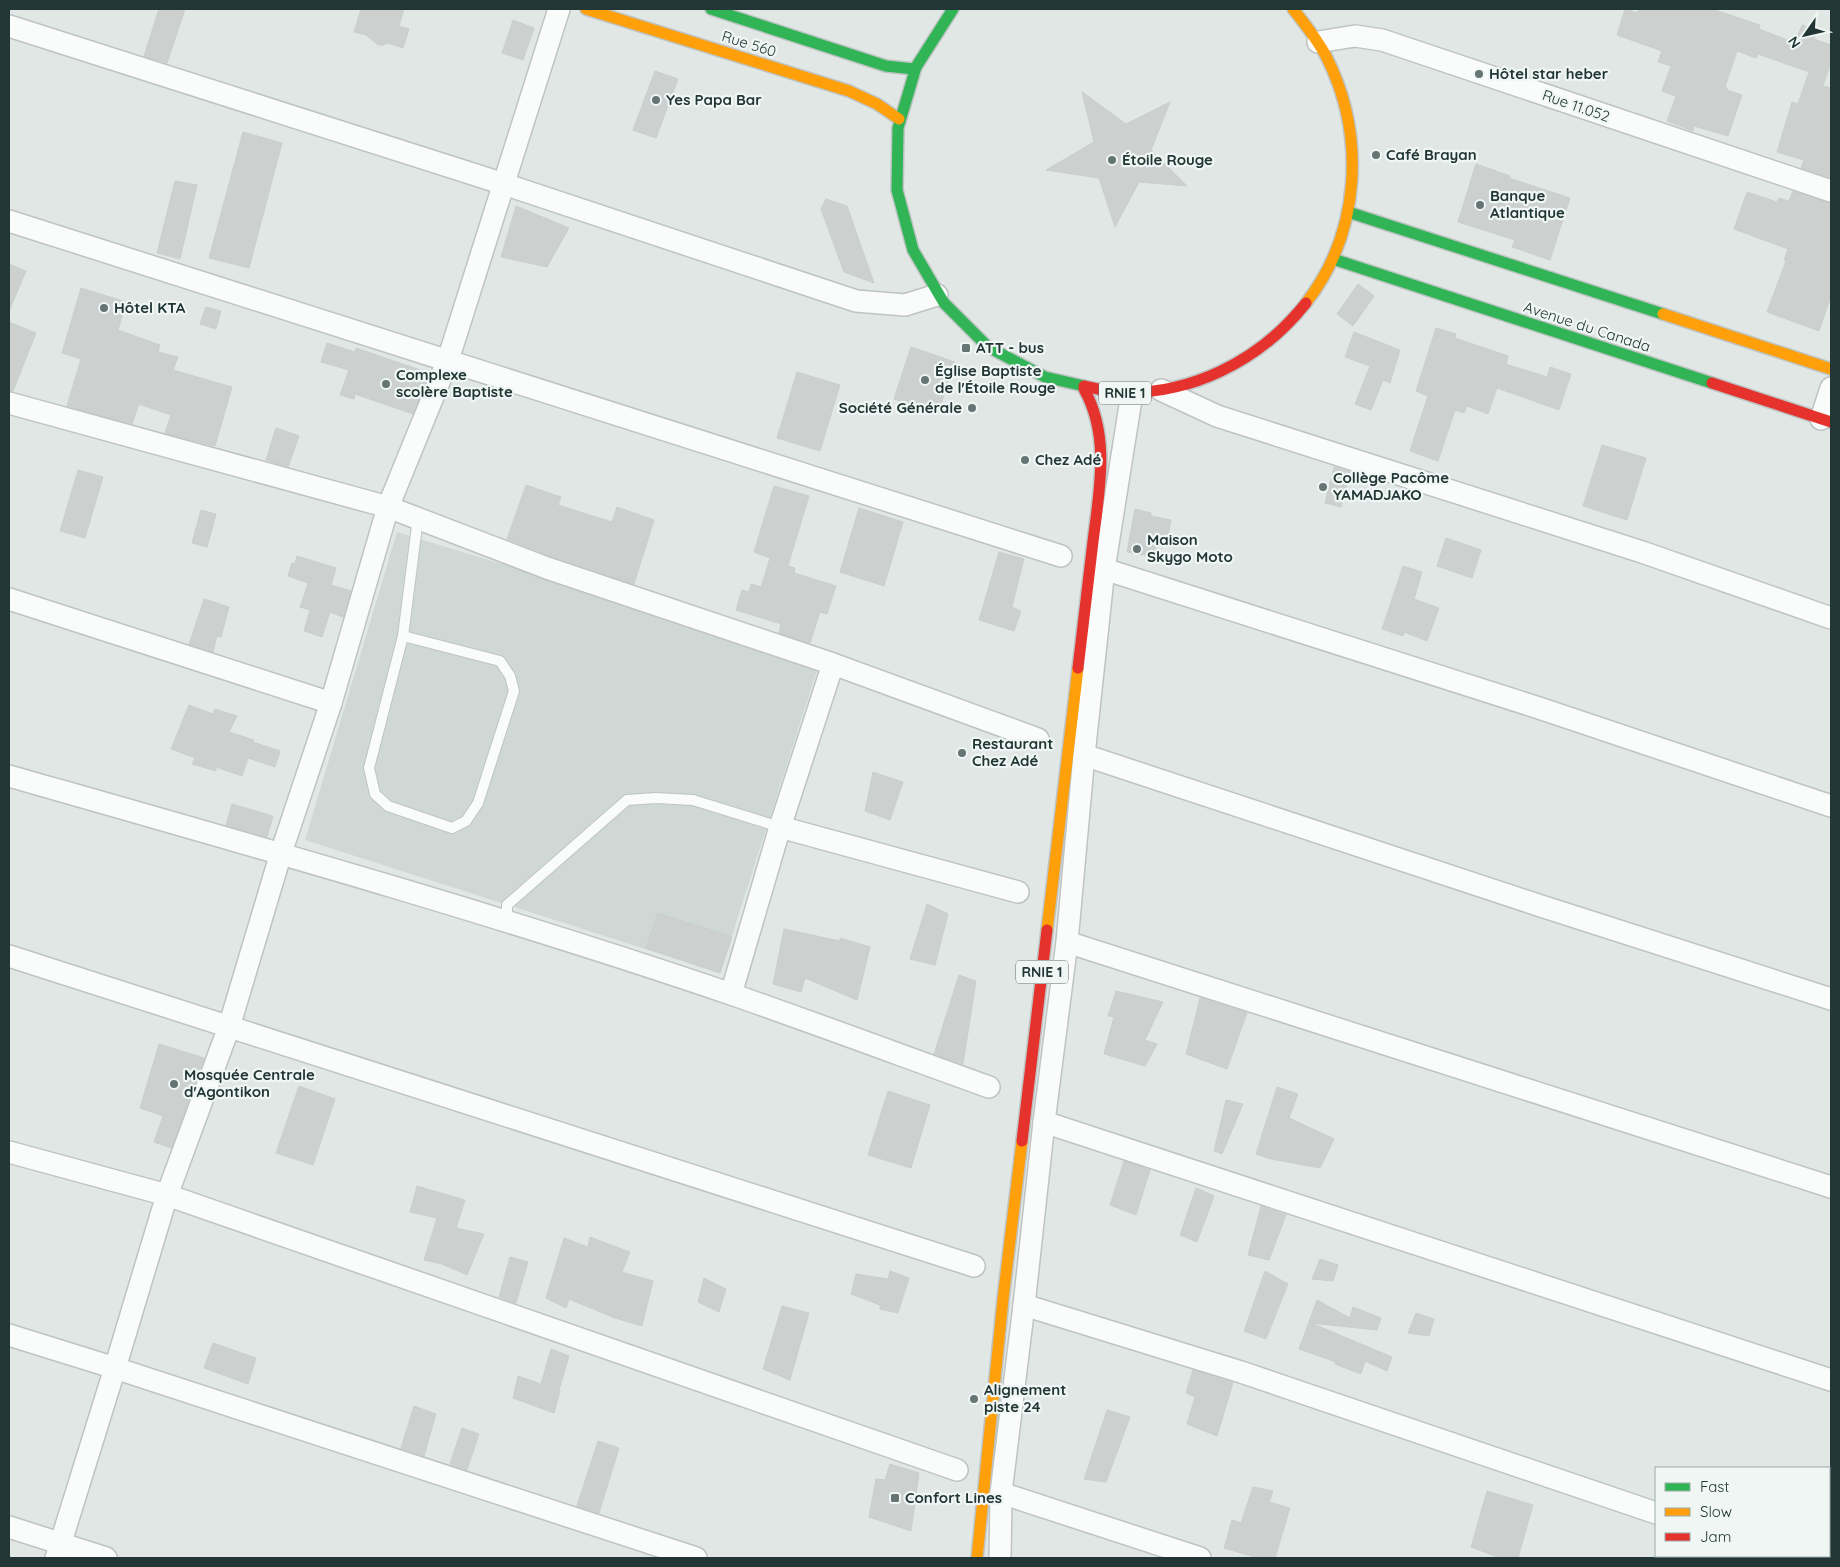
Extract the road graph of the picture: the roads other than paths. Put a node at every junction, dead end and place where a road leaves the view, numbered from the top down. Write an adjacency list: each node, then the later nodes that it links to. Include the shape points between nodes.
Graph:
1 (559, 9): 10 (street)
2 (586, 9): 9 (main road, Rue 560, via 849,91)
3 (711, 9): 8 (main road, Rue 560, via 886,66)
4 (953, 9): 8 (main road, RNIE 1, via 927,44)
5 (1293, 9): 7 (main road, RNIE 1)
6 (9, 26): 10 (street)
7 (1318, 42): 11 (street, Rue 11.052, via 1355,36 1382,40); 12 (main road, RNIE 1, via 1338,81 1350,124 1353,168)
8 (914, 69): 9 (main road, RNIE 1)
9 (899, 118): 15 (main road, RNIE 1, via 895,160 900,211 916,259)
10 (504, 184): 15 (street, via 856,301 905,305); 16 (street)
11 (1831, 191)
12 (1348, 212): 14 (main road, RNIE 1); 17 (main road)
13 (9, 221): 16 (street)
14 (1333, 259): 20 (main road, RNIE 1, via 1301,310 1257,351 1218,373 1190,384); 23 (main road, Avenue du Canada)
15 (937, 295): 19 (main road, RNIE 1, via 965,328 999,355 1037,375)
16 (448, 360): 24 (street); 26 (street)
17 (1831, 369)
18 (1831, 388): 23 (street)
19 (1084, 389): 21 (main road, RNIE 1); 63 (main road, RNIE 1, via 1097,415 1102,464 1003,1299)
20 (1161, 390): 21 (main road, RNIE 1); 29 (street, via 1217,416 1642,552)
21 (1132, 393): 27 (street)
22 (9, 403): 24 (street)
23 (1826, 421)
24 (388, 507): 25 (street); 32 (street)
25 (418, 518): 30 (lane); 31 (street, via 547,568)
26 (1061, 556)
27 (1104, 569): 34 (street); 36 (street, via 1540,708)
28 (9, 599): 32 (street)
29 (1831, 618)
30 (403, 636): 30 (lane, via 369,768 375,794 388,806 452,828 466,821 478,803 514,691 510,676 500,661)
31 (833, 664): 33 (street); 37 (street)
32 (331, 702): 38 (street)
33 (1038, 739)
34 (1084, 756): 41 (street); 44 (street)
35 (9, 776): 38 (street)
36 (1831, 806)
37 (780, 827): 39 (street); 40 (lane, via 693,800 628,800 507,905); 43 (street)
38 (281, 853): 40 (street); 45 (street)
39 (1018, 892)
40 (507, 922): 43 (street)
41 (1067, 942): 47 (street); 49 (street)
42 (9, 956): 45 (street)
43 (731, 994): 46 (street)
44 (1831, 999)
45 (229, 1027): 50 (street); 51 (street)
46 (989, 1087)
47 (1044, 1122): 52 (street); 55 (street)
48 (9, 1152): 50 (street)
49 (1831, 1187)
50 (167, 1194): 54 (street); 56 (street)
51 (974, 1266)
52 (1024, 1305): 57 (street); 58 (street, via 1241,1372)
53 (9, 1335): 54 (street)
54 (115, 1368): 60 (street); 62 (street)
55 (1831, 1380)
56 (956, 1470)
57 (1001, 1493): 64 (street); 65 (street)
58 (1655, 1513)
59 (9, 1527): 60 (street)
60 (57, 1551): 61 (street)
61 (106, 1558)
62 (696, 1558)
63 (977, 1558)
64 (1000, 1558)
65 (1200, 1558)

